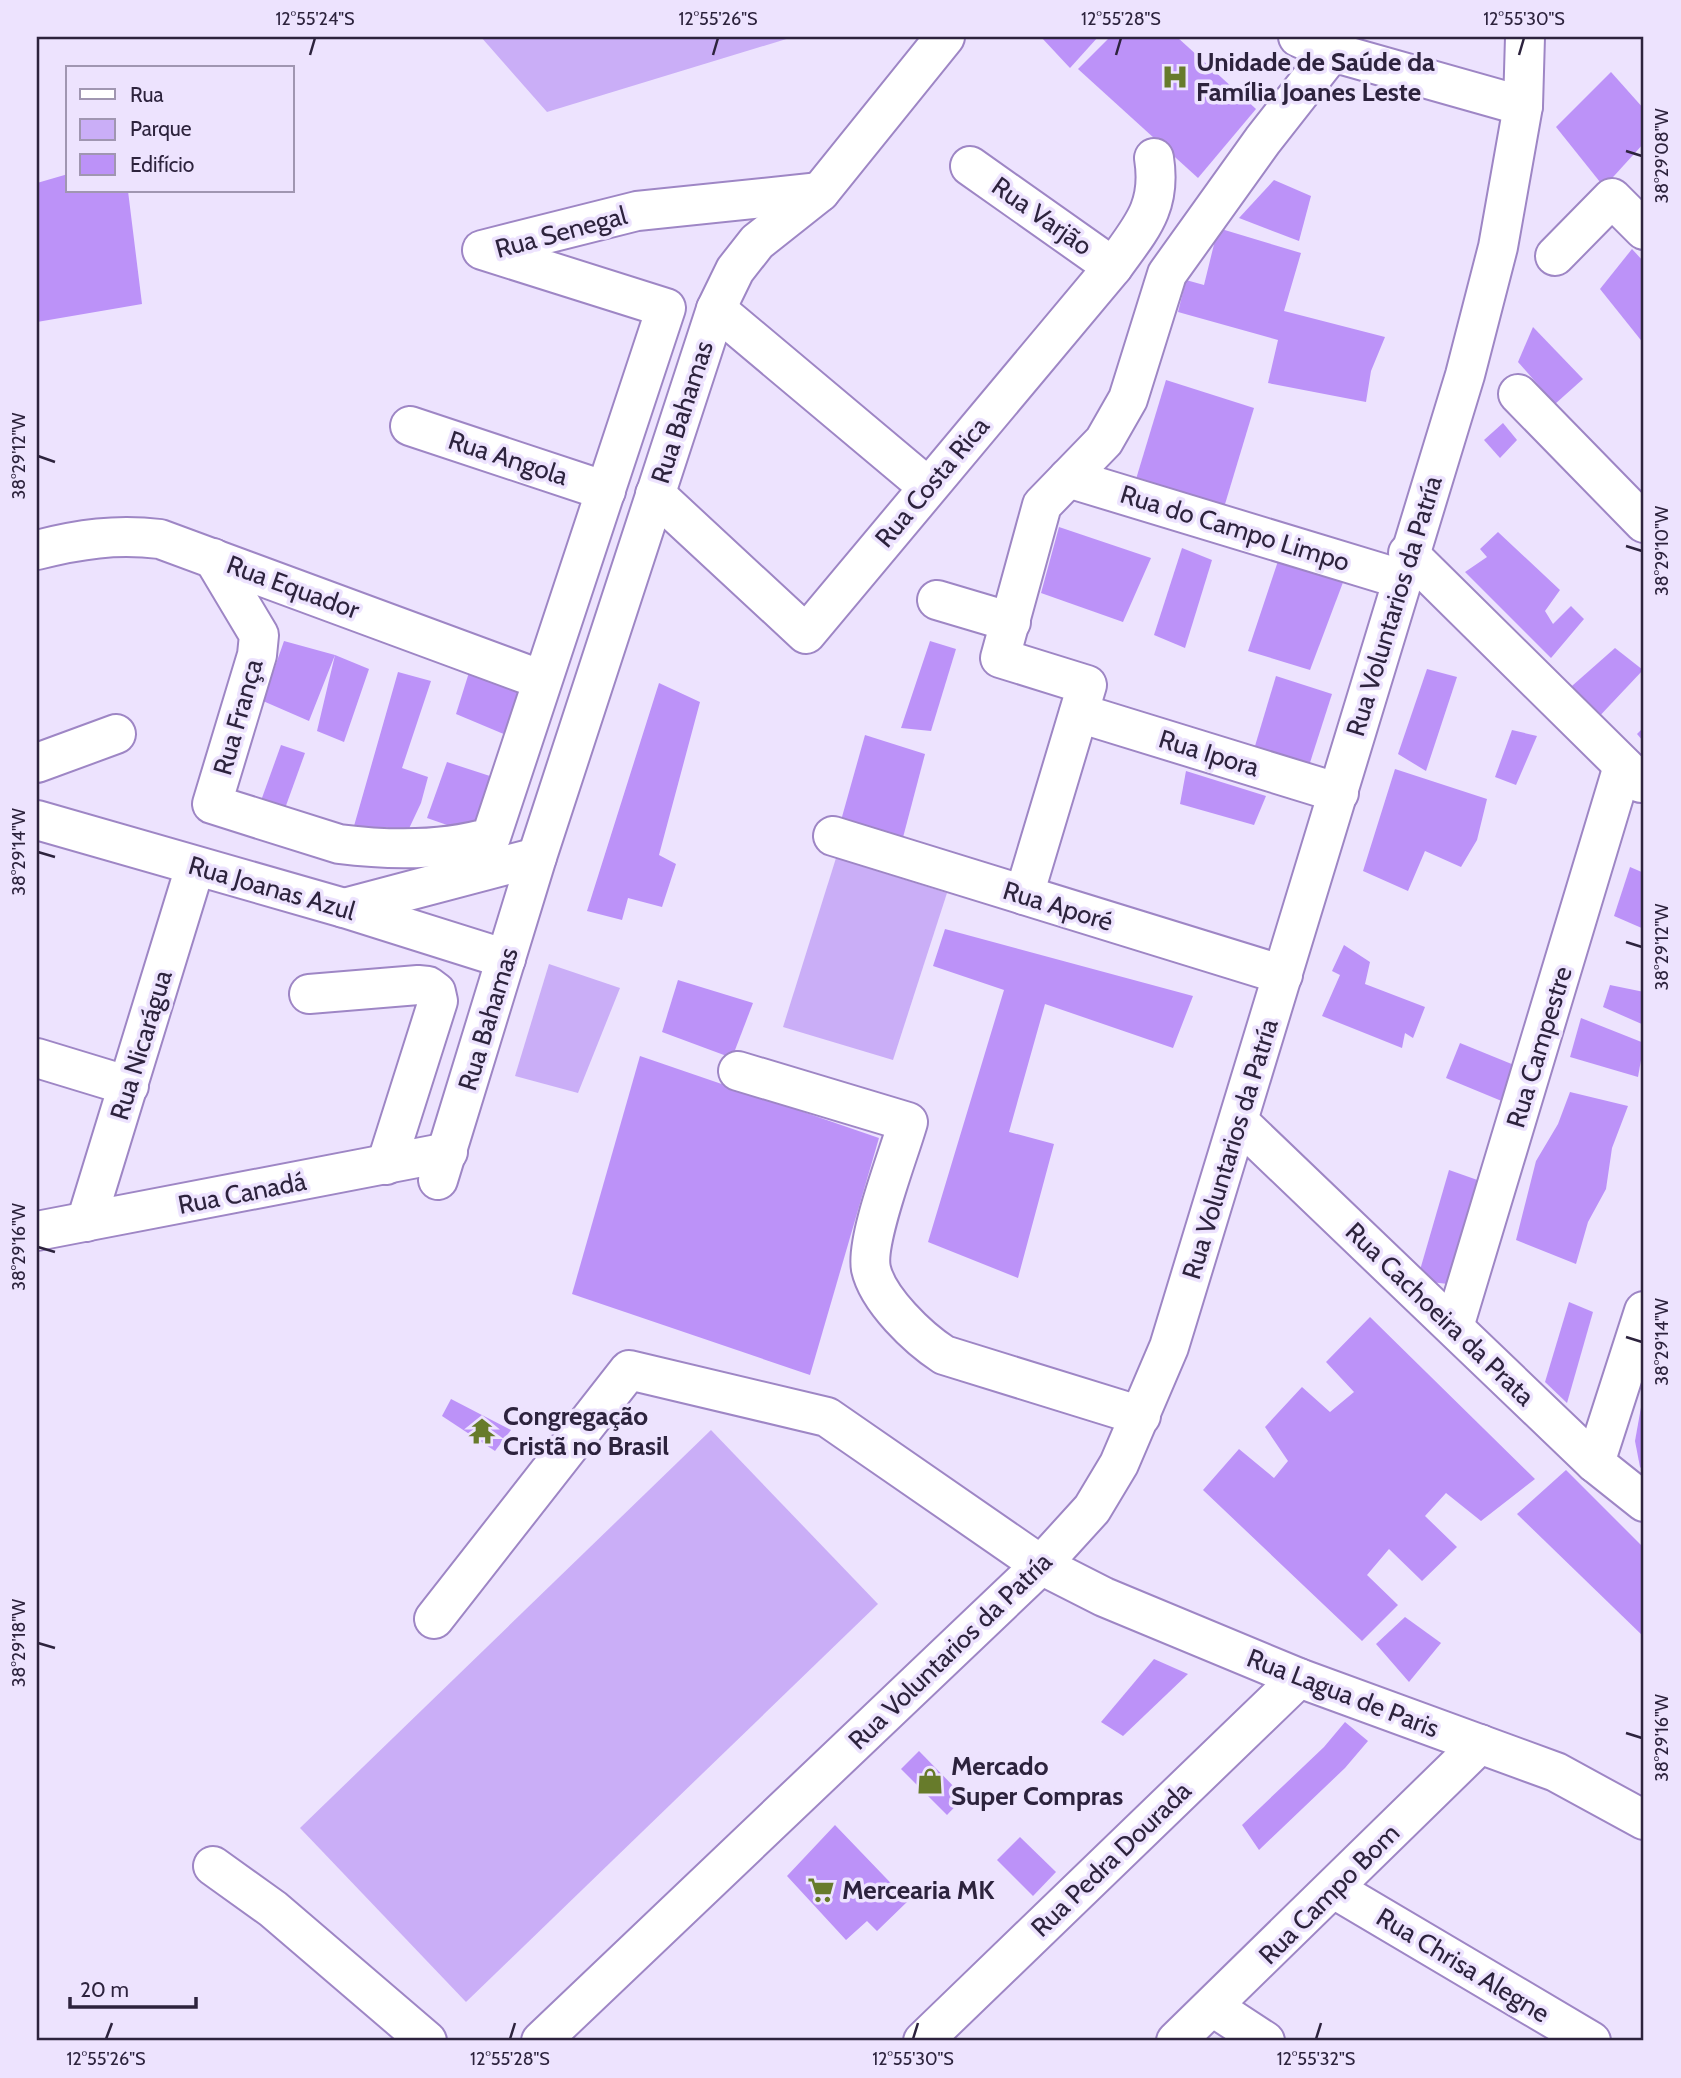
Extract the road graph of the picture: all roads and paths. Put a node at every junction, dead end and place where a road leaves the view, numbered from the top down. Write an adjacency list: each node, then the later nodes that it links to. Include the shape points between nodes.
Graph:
1 (945, 37): 8 (street, Rua Bahamas)
2 (1298, 37): 4 (street)
3 (1524, 37): 5 (street, Rua Voluntarios da Patría)
4 (1332, 52): 5 (street); 16 (street, via 1167,274 1128,399 1104,441)
5 (1524, 106): 23 (street, Rua Voluntarios da Patría, via 1498,247 1472,349)
6 (1154, 158): 11 (street, Rua Costa Rica, via 1153,211)
7 (970, 166): 11 (street, Rua Varjão)
8 (820, 192): 12 (street, Rua Senegal, via 637,211 482,250); 13 (street, Rua Bahamas, via 757,242 734,270)
9 (1644, 230): 10 (street, via 1612,198)
10 (1555, 256)
11 (1114, 267): 17 (street, Rua Costa Rica)
12 (666, 308): 18 (street, Rua Bahamas)
13 (716, 309): 17 (street); 19 (street, Rua Bahamas)
14 (1518, 394): 20 (street)
15 (411, 426): 18 (street, Rua Angola)
16 (1068, 478): 23 (street, Rua do Campo Limpo); 25 (street, via 1042,505)
17 (928, 487): 19 (street, Rua Costa Rica, via 806,634)
18 (606, 491): 26 (street, Rua Bahamas)
19 (655, 494): 35 (street, Rua Bahamas)
20 (1644, 523)
21 (37, 550): 22 (street, Rua Equador, via 90,537 123,535 160,540)
22 (214, 558): 26 (street, Rua Equador); 34 (street, Rua França, via 259,635 212,804 359,847 471,843)
23 (1405, 566): 30 (street); 31 (street, Rua Voluntarios da Patría)
24 (937, 600): 25 (street)
25 (1011, 622): 27 (street, Rua Ipora, via 1000,658)
26 (542, 680): 34 (street, Rua Bahamas)
27 (1083, 699): 31 (street, Rua Ipora); 37 (street)
28 (116, 734): 29 (street)
29 (37, 763)
30 (1634, 776): 51 (street, Rua Campestre)
31 (1339, 793): 40 (street, Rua Voluntarios da Patría)
32 (38, 826): 36 (street, Rua Joanas Azul)
33 (833, 835): 37 (street, Rua Aporé)
34 (491, 837)
35 (537, 858): 38 (street); 39 (street, Rua Bahamas)
36 (195, 867): 38 (street, Rua Joanas Azul); 44 (street, Rua Nicarágua)
37 (1024, 895): 40 (street, Rua Aporé)
38 (344, 908): 39 (street, Rua Joanas Azul)
39 (506, 959): 47 (street, Rua Bahamas)
40 (1283, 975): 45 (street, Rua Voluntarios da Patría)
41 (310, 994): 46 (street, Rua Bahamas, via 418,985 436,992 438,1002)
42 (37, 1058): 44 (street)
43 (738, 1071): 52 (street, via 908,1122 872,1245 871,1269 919,1339 944,1355)
44 (129, 1086): 48 (street, Rua Nicarágua)
45 (1239, 1122): 51 (street, Rua Cachoeira da Prata); 52 (street, Rua Voluntarios da Patría, via 1169,1347)
46 (386, 1165): 47 (street, Rua Canadá); 48 (street, Rua Canadá)
47 (443, 1166)
48 (86, 1222): 49 (street, Rua Canadá)
49 (37, 1231)
50 (1644, 1311): 53 (street)
51 (1454, 1327): 53 (street, Rua Cachoeira da Prata)
52 (1141, 1416): 55 (street, Rua Voluntarios da Patría, via 1092,1509)
53 (1595, 1463): 54 (street, Rua Cachoeira da Prata)
54 (1644, 1502)
55 (1041, 1565): 56 (street, via 827,1417 629,1370); 57 (street, Rua Lagua de Paris, via 1116,1602); 64 (street, Rua Voluntarios da Patría)
56 (434, 1619)
57 (1299, 1678): 58 (street, Rua Lagua de Paris); 65 (street, Rua Pedra Dourada)
58 (1480, 1744): 59 (street, Rua Lagua de Paris, via 1556,1772); 61 (street, Rua Campo Bom)
59 (1644, 1820)
60 (213, 1866): 63 (street, via 273,1909)
61 (1335, 1889): 62 (street, Rua Campo Bom); 68 (street, Rua Chrisa Alegne)
62 (1213, 2007): 66 (street, Rua Campo Bom); 67 (street)
63 (427, 2041)
64 (541, 2041)
65 (923, 2041)
66 (1177, 2041)
67 (1265, 2041)
68 (1591, 2041)

